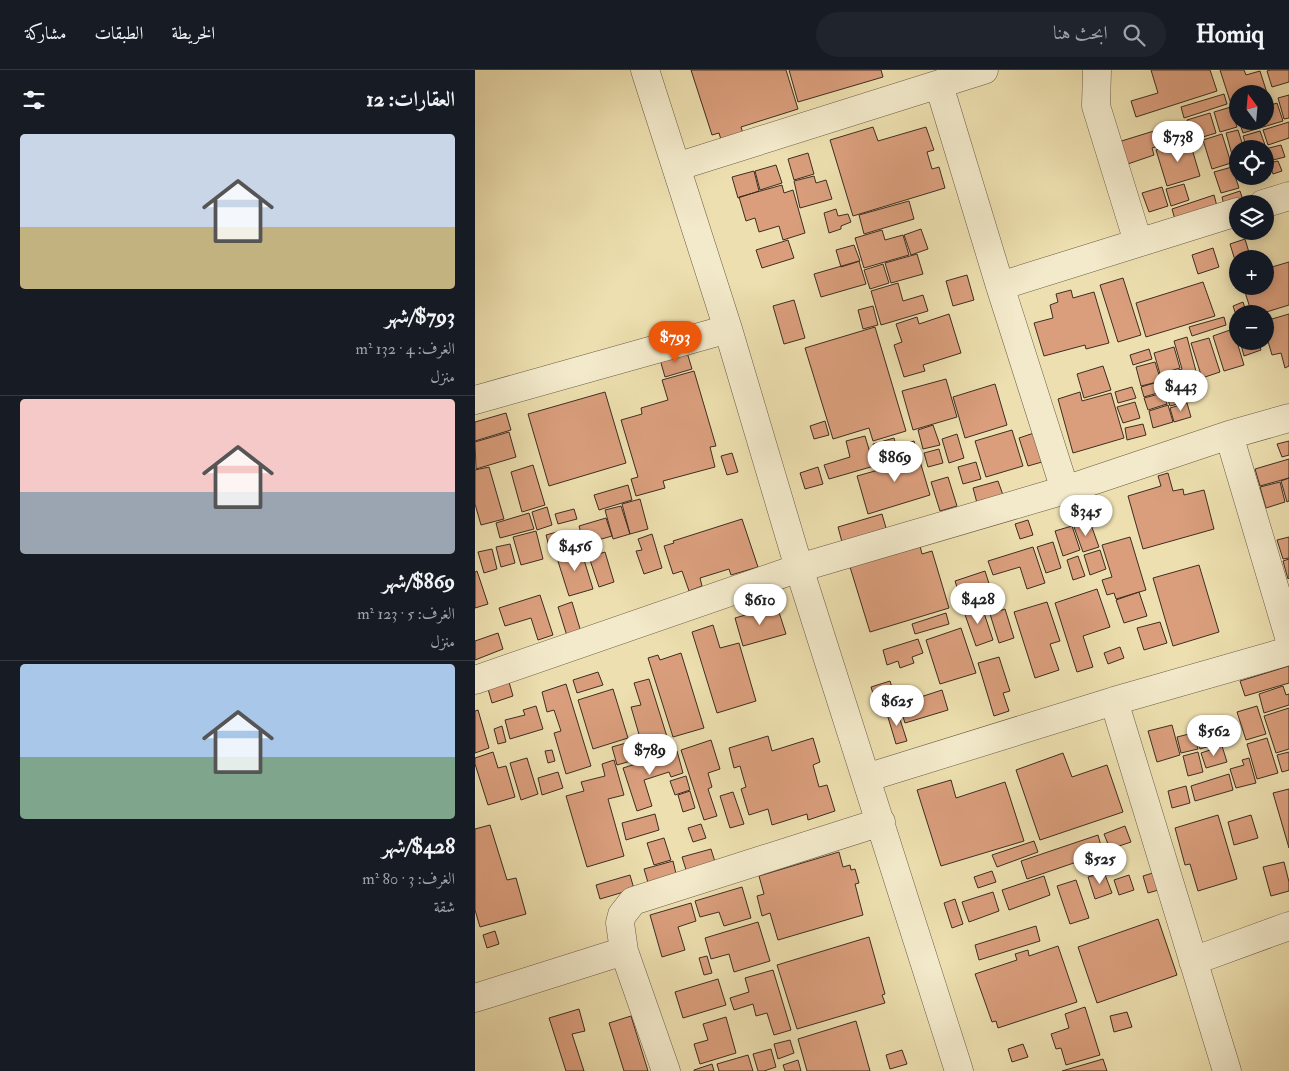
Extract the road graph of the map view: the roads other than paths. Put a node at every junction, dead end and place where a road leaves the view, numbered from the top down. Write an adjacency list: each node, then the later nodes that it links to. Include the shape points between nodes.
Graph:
1 (645, 70): 5 (street)
2 (984, 70): 4 (street)
3 (1097, 70): 9 (street, via 1096,106)
4 (939, 85): 5 (street); 10 (street)
5 (676, 168): 11 (street)
6 (1289, 196): 7 (street)
7 (1274, 201)
8 (1229, 214): 9 (street)
9 (1138, 242): 10 (street)
10 (1000, 286): 15 (street)
11 (728, 330): 12 (street); 16 (street)
12 (475, 400)
13 (1289, 418): 14 (street)
14 (1229, 435): 15 (street); 17 (street)
15 (1065, 490): 16 (street)
16 (799, 568): 19 (street); 21 (street)
17 (1289, 637)
18 (1289, 651): 20 (street)
19 (475, 680)
20 (1115, 701): 21 (street); 25 (street)
21 (866, 778): 22 (street)
22 (881, 822): 24 (street, via 633,901 622,915 620,924); 28 (street)
23 (1289, 926): 25 (street)
24 (624, 950): 26 (street); 27 (street)
25 (1193, 961): 29 (street)
26 (475, 998)
27 (666, 1071)
28 (959, 1071)
29 (1227, 1071)

